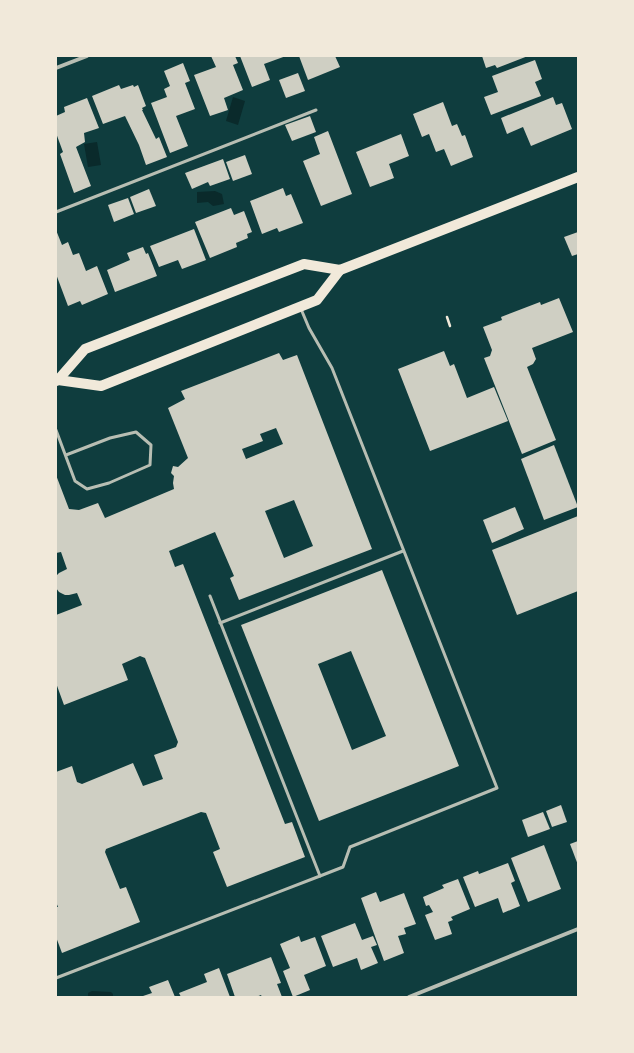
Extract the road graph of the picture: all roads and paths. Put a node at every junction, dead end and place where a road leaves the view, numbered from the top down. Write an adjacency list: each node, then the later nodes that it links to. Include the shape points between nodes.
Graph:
1 (87, 56): 2 (street)
2 (56, 68)
3 (316, 110): 5 (lane)
4 (578, 177): 6 (main road)
5 (56, 212)
6 (340, 270): 7 (main road, via 317,300); 10 (main road, via 304,264 85,349)
7 (300, 307): 10 (main road, via 101,386); 13 (lane, via 332,368)
8 (447, 318): 9 (path)
9 (450, 326)
10 (57, 380)
11 (56, 430): 12 (lane)
12 (66, 455): 12 (lane, via 75,481 87,489 110,483 150,464 151,445 136,432 110,438)
13 (403, 550): 15 (lane); 16 (lane, via 497,788 350,847 343,867)
14 (210, 596): 15 (lane)
15 (220, 623): 16 (lane)
16 (320, 876): 18 (lane)
17 (578, 929): 19 (street)
18 (56, 978)
19 (409, 997)

